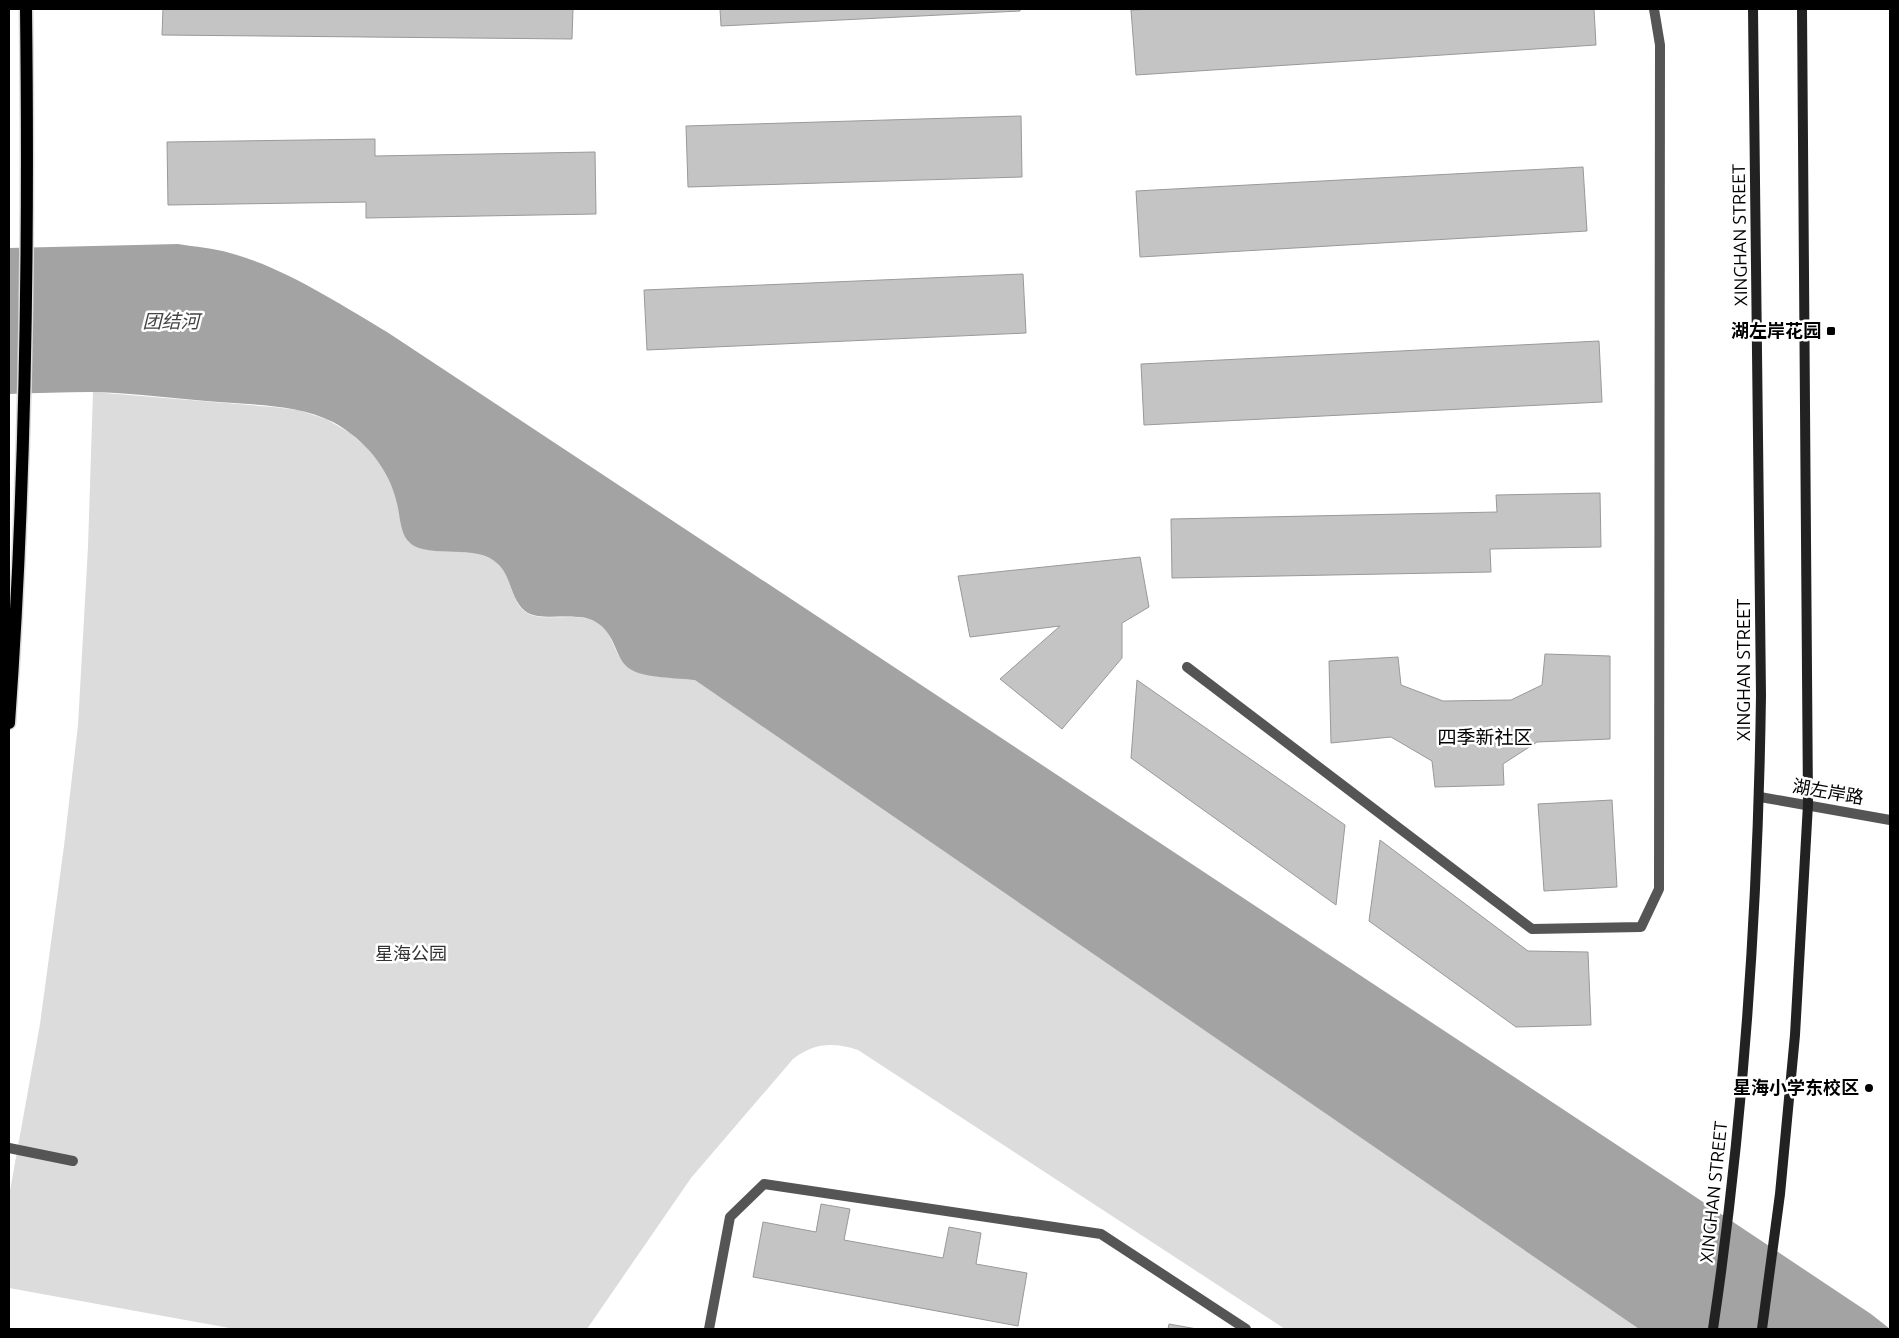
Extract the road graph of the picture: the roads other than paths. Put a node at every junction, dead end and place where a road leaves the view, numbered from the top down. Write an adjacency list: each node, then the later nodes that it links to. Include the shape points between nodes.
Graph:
1 (26, 9): 6 (main road, via 28,178 22,451 17,611)
2 (1654, 9): 5 (street, via 1660,45 1659,889 1641,926 1532,929)
3 (1753, 9): 7 (main road, XINGHAN STREET)
4 (1802, 9): 8 (main road)
5 (1187, 667)
6 (9, 723)
7 (1760, 796): 8 (street, 湖左岸路); 14 (main road, XINGHAN STREET, via 1733,1186)
8 (1808, 804): 9 (street, 湖左岸路); 15 (main road, via 1795,1035 1780,1194)
9 (1890, 820)
10 (9, 1148): 11 (street)
11 (73, 1161)
12 (709, 1329): 13 (street, via 730,1217 764,1184 1101,1234)
13 (1246, 1329)
14 (1713, 1329)
15 (1762, 1329)

